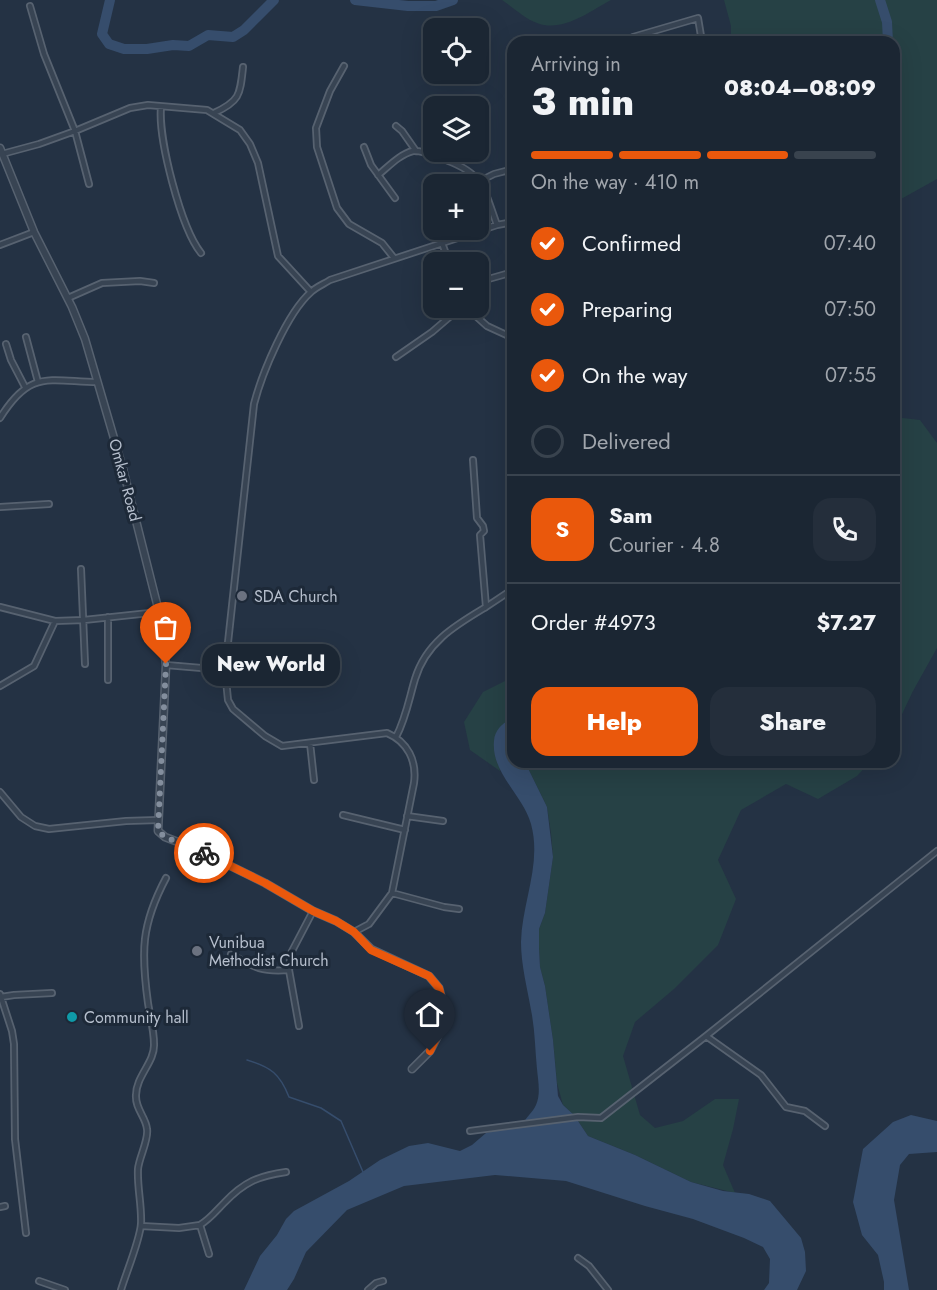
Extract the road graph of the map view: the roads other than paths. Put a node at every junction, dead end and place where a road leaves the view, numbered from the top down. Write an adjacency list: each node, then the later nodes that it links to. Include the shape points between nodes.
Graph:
1 (30, 6): 9 (street, via 44,54)
2 (636, 36): 3 (street, via 698,18)
3 (701, 36)
4 (344, 66): 27 (street, via 316,128 317,147 337,208 349,224 382,243)
5 (243, 67): 7 (street, via 234,101)
6 (161, 107): 7 (street); 9 (street, via 130,108); 26 (street, via 160,127 173,187)
7 (214, 113): 31 (street, via 240,130 250,144 258,162 279,256)
8 (396, 126): 12 (street)
9 (75, 131): 11 (street, via 39,144); 17 (street)
10 (364, 147): 15 (street)
11 (1, 151): 22 (street, Omkar Road)
12 (416, 151): 14 (street, via 453,162); 15 (street)
13 (507, 171): 16 (street)
14 (472, 174)
15 (378, 175): 18 (street)
16 (489, 176)
17 (89, 184)
18 (395, 198)
19 (489, 204): 21 (street)
20 (507, 223): 21 (street)
21 (497, 225): 23 (street)
22 (34, 232): 24 (street); 32 (street, Omkar Road)
23 (442, 243): 25 (street); 27 (street)
24 (0, 245)
25 (445, 252)
26 (201, 253)
27 (394, 258): 31 (street, via 330,280)
28 (507, 274): 29 (street)
29 (489, 279)
30 (154, 283): 32 (street, via 102,283)
31 (311, 292): 56 (street, via 292,314 259,384 254,404)
32 (68, 298): 40 (street, Omkar Road)
33 (448, 318): 38 (street)
34 (478, 318): 35 (street)
35 (507, 335)
36 (26, 337): 39 (street)
37 (6, 344): 41 (street)
38 (396, 357)
39 (38, 382): 40 (street); 41 (street)
40 (98, 382): 50 (street, Omkar Road)
41 (25, 387): 42 (street)
42 (0, 418)
43 (473, 460): 49 (street, via 477,518 484,528 480,536)
44 (49, 504): 45 (street)
45 (0, 507)
46 (81, 569): 52 (street)
47 (507, 593): 49 (street)
48 (0, 607): 53 (street)
49 (486, 607): 59 (street, via 432,645 416,676)
50 (159, 612): 51 (street); 55 (street, Omkar Road)
51 (108, 617): 52 (street); 57 (street)
52 (84, 620): 53 (street); 54 (street)
53 (55, 621): 58 (street, via 34,666)
54 (85, 664)
55 (166, 664): 56 (street); 65 (street, Omkar Road)
56 (225, 670): 60 (street, via 228,700 249,723 282,746)
57 (108, 680)
58 (0, 686)
59 (396, 737): 60 (street, via 369,734); 64 (street, via 409,752 415,771)
60 (310, 743): 61 (street)
61 (314, 780)
62 (0, 792): 65 (street, via 21,817 49,830)
63 (343, 815): 67 (street)
64 (407, 816): 66 (street); 67 (street)
65 (158, 820): 72 (street, Omkar Road, via 158,831 165,837 265,883)
66 (443, 821)
67 (405, 830): 70 (street)
68 (937, 851): 79 (street)
69 (166, 878): 84 (street, via 151,913 143,952 154,1043 135,1096 147,1129 138,1168)
70 (392, 893): 71 (street); 73 (street, via 369,924)
71 (459, 909)
72 (313, 911): 73 (street); 75 (street, via 291,953)
73 (354, 932): 80 (street, via 371,950 429,976 439,988 446,1016 442,1028 430,1051)
74 (231, 954): 75 (street, via 254,968)
75 (289, 970): 78 (street)
76 (52, 993): 77 (street)
77 (1, 996): 86 (street, via 14,1044 15,1139)
78 (299, 1026)
79 (706, 1036): 81 (street, via 761,1075 786,1107 805,1111); 82 (street, via 601,1118)
80 (412, 1069)
81 (825, 1126)
82 (470, 1131)
83 (286, 1172): 85 (street, via 261,1176 242,1186)
84 (141, 1226): 85 (street); 92 (street)
85 (200, 1226): 87 (street)
86 (26, 1233)
87 (209, 1254)
88 (578, 1258): 94 (street, via 586,1262)
89 (39, 1281): 91 (street)
90 (383, 1281): 93 (street)
91 (65, 1290)
92 (121, 1290)
93 (368, 1290)
94 (608, 1290)

